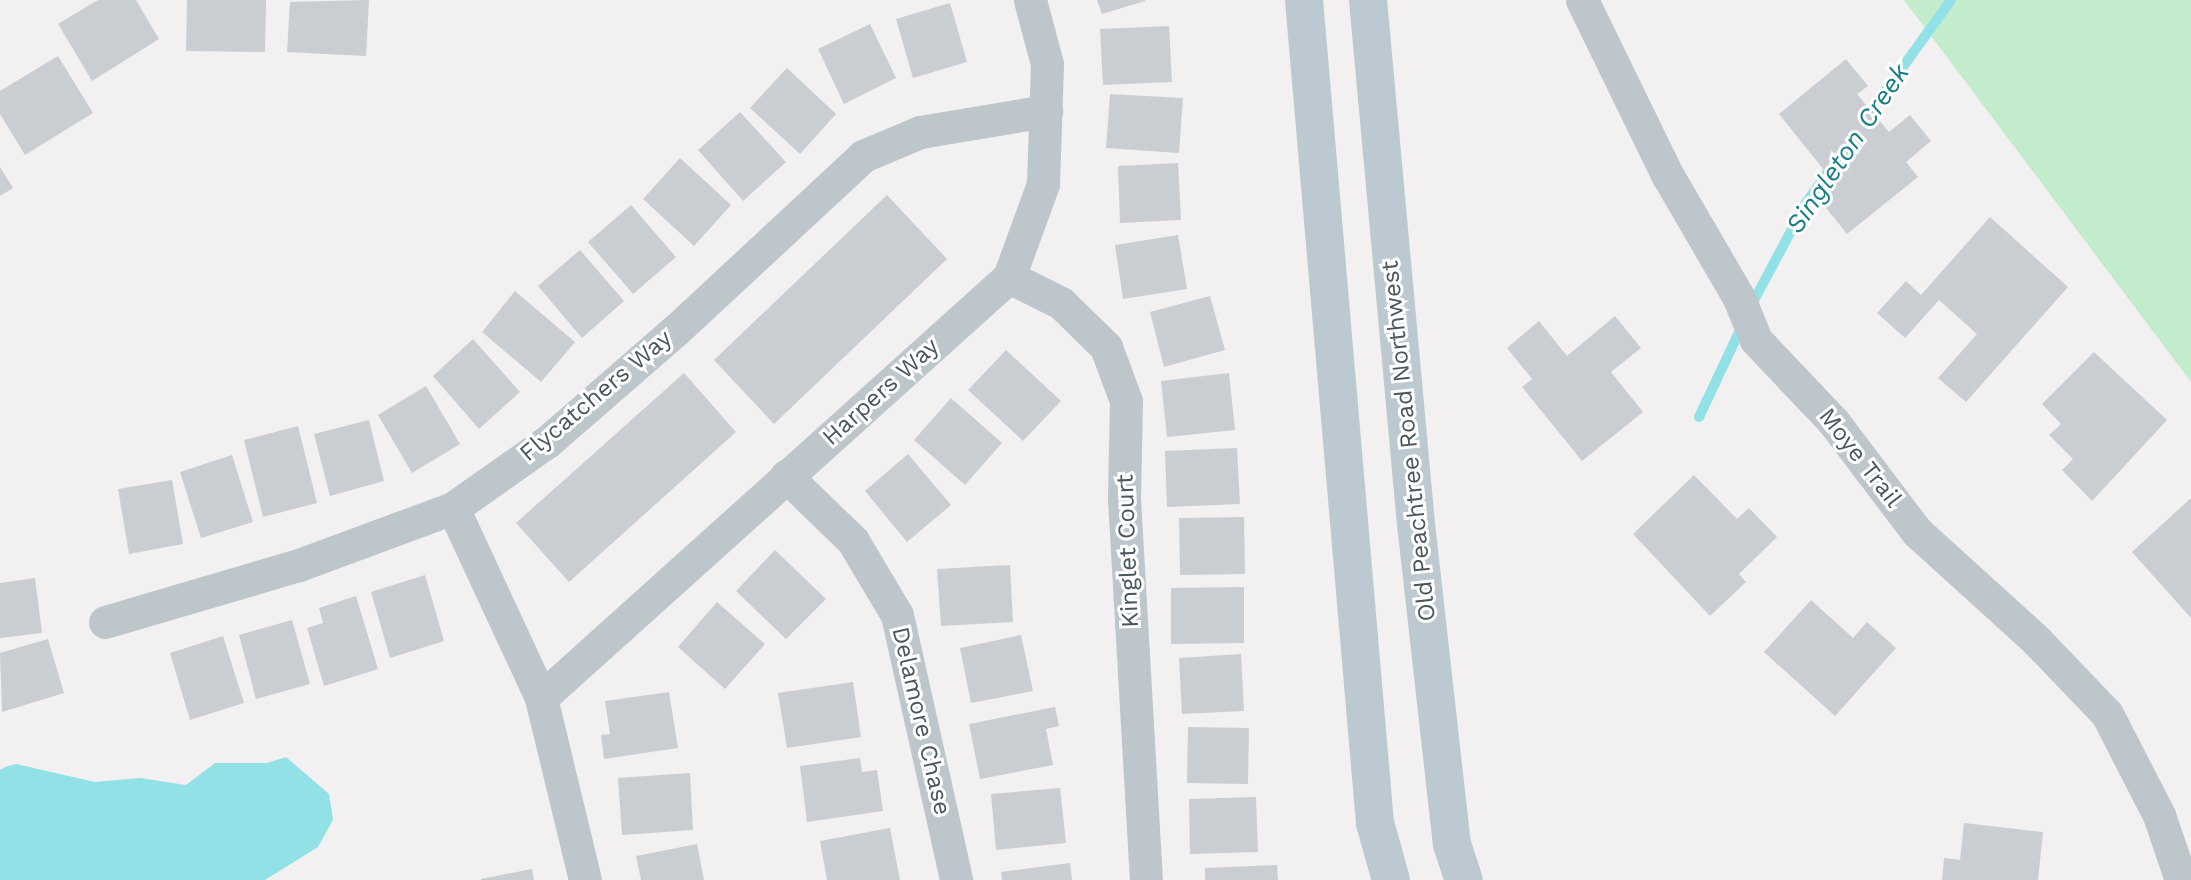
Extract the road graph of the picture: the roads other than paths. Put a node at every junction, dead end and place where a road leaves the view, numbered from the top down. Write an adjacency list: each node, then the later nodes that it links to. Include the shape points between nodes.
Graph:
1 (1030, 0): 5 (street, Harpers Way, via 1047,64)
2 (1304, 0): 14 (main road, via 1375,824)
3 (1368, 0): 15 (main road, Old Peachtree Road Northwest, via 1416,524 1452,844)
4 (1582, 0): 16 (street, Moye Trail, via 1668,176 1739,298 1756,340 1833,421 1917,532 2037,640 2107,714 2159,815)
5 (1046, 111): 6 (street, Harpers Way, via 1043,184); 8 (street, Flycatchers Way, via 920,132 863,156 567,425)
6 (1009, 277): 7 (street, Harpers Way); 13 (street, Kinglet Court, via 1061,303 1106,347 1126,401 1124,499)
7 (786, 476): 10 (street, Harpers Way); 12 (street, Delamore Chase, via 853,541 897,615)
8 (453, 508): 9 (street, Flycatchers Way, via 299,565); 10 (street)
9 (105, 622)
10 (541, 698): 11 (street)
11 (585, 880)
12 (956, 880)
13 (1146, 880)
14 (1391, 880)
15 (1464, 880)
16 (2182, 880)

